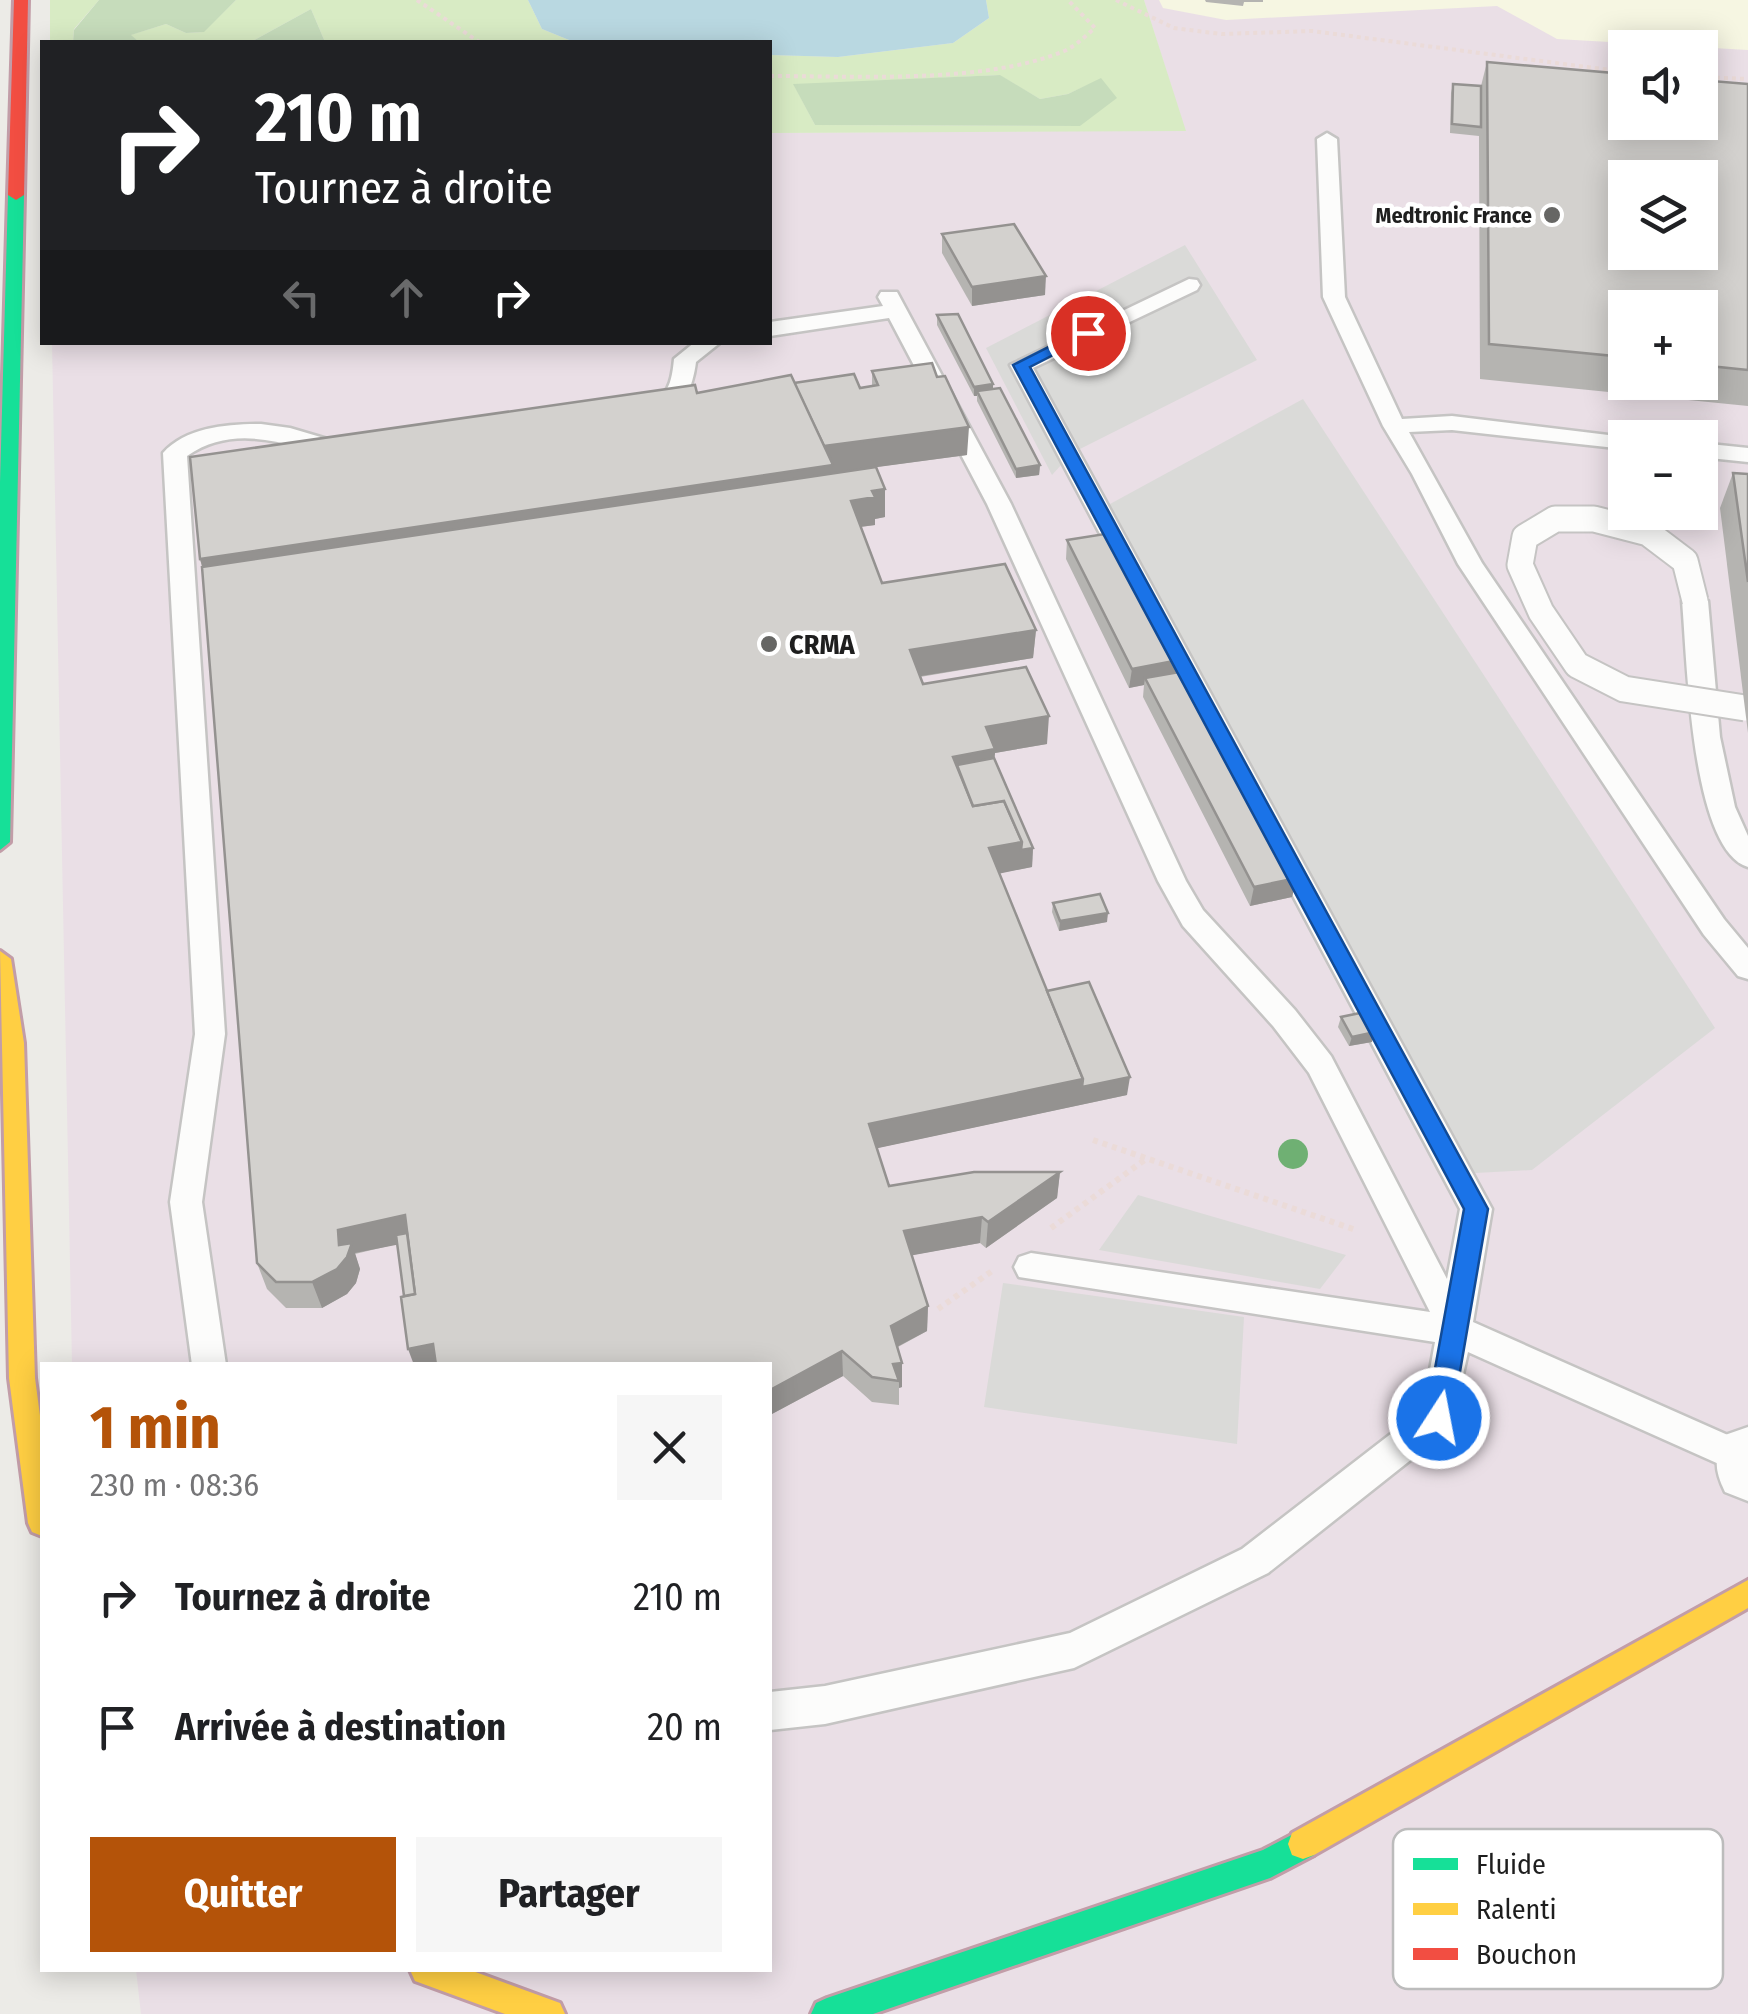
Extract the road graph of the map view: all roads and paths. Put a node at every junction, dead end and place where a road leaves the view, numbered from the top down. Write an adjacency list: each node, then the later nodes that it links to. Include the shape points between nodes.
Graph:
1 (22, 0): 21 (highway)
2 (418, 0): 5 (path)
3 (1068, 0): 7 (path, via 1095,28 1066,50 934,72)
4 (1116, 0): 6 (path, via 1174,28 1312,31)
5 (476, 40)
6 (1608, 70)
7 (772, 76)
8 (1718, 78): 9 (path)
9 (1748, 79)
10 (1326, 138): 15 (lane, via 1334,298)
11 (1189, 285): 28 (lane, via 1021,365 1476,1209)
12 (772, 329): 28 (lane, via 893,304 999,504 1172,881 1193,918 1320,1064)
13 (706, 345): 14 (lane, via 686,359 682,389 668,408)
14 (631, 419)
15 (1394, 426): 16 (lane, via 1452,424); 24 (lane, via 1470,564)
16 (1608, 440)
17 (1718, 452): 18 (lane)
18 (1748, 455)
19 (371, 456): 29 (lane, via 288,434 238,432 188,442 175,453 210,1034 186,1202)
20 (1745, 708): 22 (lane, bridge, via 1624,689 1578,665 1540,612 1520,565 1524,537 1554,519 1594,519 1648,533 1685,561 1695,602 1716,789 1733,843)
21 (0, 842)
22 (1748, 858)
23 (0, 959): 31 (highway, via 14,1042 22,1378)
24 (1748, 968)
25 (1093, 1140): 26 (path)
26 (1356, 1230)
27 (1031, 1267): 28 (lane)
28 (1457, 1331): 30 (lane); 33 (lane, via 1439,1418 1255,1561 1074,1650)
29 (210, 1362)
30 (1748, 1462)
31 (40, 1508)
32 (1748, 1593): 36 (highway, via 1270,1862)
33 (772, 1711)
34 (432, 1972): 35 (highway)
35 (549, 2014)
36 (827, 2014)

